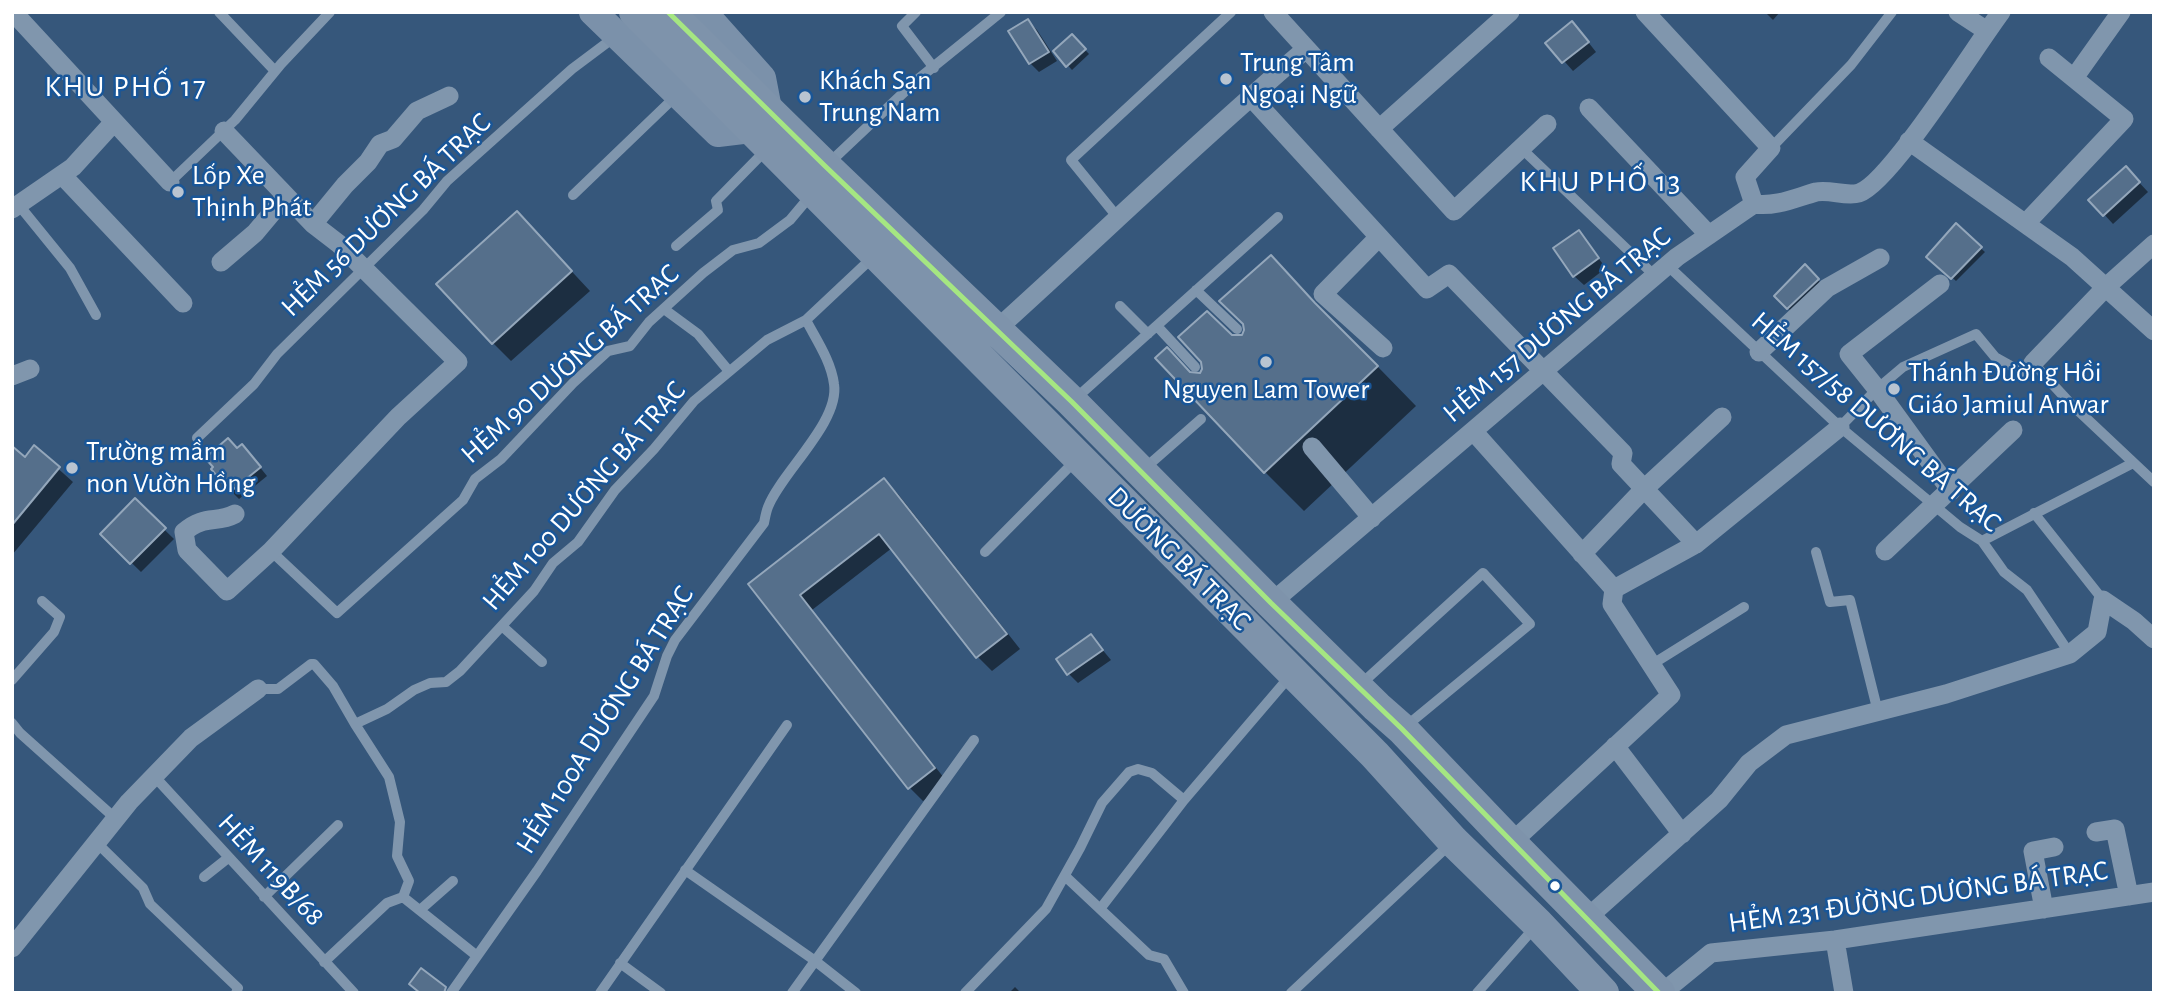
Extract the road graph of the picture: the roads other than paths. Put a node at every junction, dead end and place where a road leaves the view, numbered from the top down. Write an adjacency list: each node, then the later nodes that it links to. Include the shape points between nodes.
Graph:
1 (13, 12): 29 (street)
2 (219, 12): 22 (lane)
3 (330, 12): 22 (lane)
4 (593, 12): 17 (street)
5 (668, 12): 28 (main road)
6 (703, 12): 28 (street, via 762,78)
7 (916, 12): 21 (lane, via 902,26)
8 (1001, 12): 21 (lane, HẺM 90 DƯƠNG BÁ TRẠC)
9 (1231, 12): 44 (lane, via 1072,160)
10 (1273, 12): 19 (street)
11 (1510, 12): 31 (street)
12 (1645, 12): 35 (street)
13 (1892, 12): 35 (lane, via 1851,65)
14 (1958, 12): 18 (street)
15 (2001, 12): 18 (street, HẺM 157 DƯƠNG BÁ TRẠC)
16 (2121, 12): 23 (street)
17 (626, 24): 24 (street); 28 (main road); 54 (lane, HẺM 56 DƯƠNG BÁ TRẠC, via 447,181)
18 (1987, 31): 33 (street, HẺM 157 DƯƠNG BÁ TRẠC)
19 (1306, 49): 26 (street); 31 (street)
20 (2049, 58): 23 (street)
21 (934, 68): 37 (lane, HẺM 90 DƯƠNG BÁ TRẠC, via 916,80)
22 (275, 71): 32 (lane)
23 (2074, 78): 45 (street, via 2124,120)
24 (678, 95): 28 (street, via 718,133); 39 (lane)
25 (449, 96): 46 (street, via 417,111 393,139 380,144)
26 (1250, 96): 44 (street); 48 (street)
27 (1589, 108): 47 (street)
28 (753, 117): 37 (main road, DƯƠNG BÁ TRẠC); 50 (lane, via 716,201 718,210)
29 (114, 122): 36 (street); 38 (street)
30 (1548, 124): 34 (street)
31 (1378, 130): 34 (street, via 1454,211)
32 (224, 131): 38 (lane); 40 (street)
33 (1909, 141): 41 (street, HẺM 157 DƯƠNG BÁ TRẠC, via 1882,175 1859,193 1821,191 1769,206); 45 (street)
34 (1521, 148): 55 (lane, HẺM 157/58 DƯƠNG BÁ TRẠC)
35 (1771, 148): 41 (street, via 1745,177)
36 (62, 175): 42 (street); 59 (street)
37 (819, 179): 51 (main road, DƯƠNG BÁ TRẠC); 61 (lane, HẺM 90 DƯƠNG BÁ TRẠC, via 790,220 759,243 733,250); 65 (main road, DƯƠNG BÁ TRẠC)
38 (170, 182)
39 (573, 195)
40 (286, 196): 46 (street); 53 (street, via 255,233)
41 (1754, 204): 47 (street, HẺM 157 DƯƠNG BÁ TRẠC)
42 (15, 207): 62 (lane, via 70,268)
43 (1278, 217): 58 (lane)
44 (1119, 220): 65 (street)
45 (2026, 223): 57 (street)
46 (313, 224): 54 (street)
47 (1709, 235): 55 (street, HẺM 157 DƯƠNG BÁ TRẠC)
48 (1379, 237): 69 (street, via 1323,294); 74 (street, via 1427,289 1449,274)
49 (2154, 244): 57 (street)
50 (676, 246)
51 (876, 254): 63 (lane, HẺM 100 DƯƠNG BÁ TRẠC); 84 (main road, DƯƠNG BÁ TRẠC)
52 (1880, 258): 70 (street, via 1827,288)
53 (220, 262)
54 (363, 267): 82 (lane, HẺM 56 DƯƠNG BÁ TRẠC); 96 (street, via 458,362 398,417)
55 (1661, 271): 70 (lane, HẺM 157/58 DƯƠNG BÁ TRẠC); 74 (street, HẺM 157 DƯƠNG BÁ TRẠC)
56 (1940, 284): 75 (street, via 1849,354)
57 (2106, 287): 67 (street); 71 (street)
58 (1196, 290): 64 (lane); 66 (lane)
59 (183, 303)
60 (1120, 306): 68 (lane)
61 (664, 309): 73 (lane, via 698,334); 96 (lane, HẺM 90 DƯƠNG BÁ TRẠC, via 630,346 608,351 573,383 475,479 463,500 337,613)
62 (96, 315)
63 (806, 320): 73 (lane, HẺM 100 DƯƠNG BÁ TRẠC, via 767,340); 149 (lane, HẺM 100A DƯƠNG BÁ TRẠC, via 829,363 835,387 832,406 768,506 764,523 675,640 654,696)
64 (1157, 326): 68 (lane); 72 (lane)
65 (997, 329): 76 (main road, DƯƠNG BÁ TRẠC)
66 (1237, 329)
67 (2154, 331)
68 (1148, 334): 76 (lane)
69 (1383, 348)
70 (1759, 352): 79 (lane, HẺM 157/58 DƯƠNG BÁ TRẠC)
71 (2033, 363): 75 (lane, via 2022,372 1995,357 1976,334 1903,367); 85 (lane)
72 (1195, 367)
73 (728, 370): 106 (lane, HẺM 100 DƯƠNG BÁ TRẠC, via 694,401 615,490 578,542 553,563)
74 (1545, 370): 81 (street, HẺM 157 DƯƠNG BÁ TRẠC); 88 (street, via 1623,453 1621,464)
75 (1877, 389): 79 (lane); 89 (street)
76 (1072, 402): 86 (main road, DƯƠNG BÁ TRẠC)
77 (1722, 417): 88 (street)
78 (1201, 419): 86 (lane)
79 (1840, 427): 90 (lane, HẺM 157/58 DƯƠNG BÁ TRẠC); 95 (street)
80 (2013, 430): 89 (street)
81 (1474, 432): 93 (street, HẺM 157 DƯƠNG BÁ TRẠC); 100 (street)
82 (197, 438)
83 (1312, 447): 93 (street)
84 (1078, 458): 98 (lane); 111 (main road, DƯƠNG BÁ TRẠC)
85 (2133, 463): 87 (lane); 91 (lane)
86 (1141, 472): 104 (main road, DƯƠNG BÁ TRẠC)
87 (2154, 481)
88 (1644, 489): 95 (street); 100 (street)
89 (1951, 491): 90 (street)
90 (1935, 506): 94 (lane, HẺM 157/58 DƯƠNG BÁ TRẠC); 97 (street)
91 (2034, 513): 94 (lane); 102 (lane)
92 (235, 514): 96 (street, via 193,524 184,532 187,550 228,591)
93 (1372, 518): 104 (street, HẺM 157 DƯƠNG BÁ TRẠC)
94 (1982, 541): 108 (lane, HẺM 157/58 DƯƠNG BÁ TRẠC, via 2004,572 2026,590)
95 (1696, 544): 101 (street)
96 (271, 551)
97 (1885, 551)
98 (985, 552)
99 (1816, 552): 115 (lane, via 1830,602 1850,600)
100 (1582, 554): 101 (street)
101 (1614, 589): 110 (street, via 1612,604)
102 (2103, 600): 107 (street); 108 (street, via 2096,632)
103 (42, 601): 112 (lane, via 60,617 57,625)
104 (1270, 603): 114 (main road, DƯƠNG BÁ TRẠC)
105 (1744, 607): 110 (lane)
106 (502, 626): 109 (lane); 117 (lane, HẺM 100 DƯƠNG BÁ TRẠC, via 446,682 430,683)
107 (2154, 639)
108 (2070, 654): 115 (street)
109 (542, 662)
110 (1651, 665): 122 (street, via 1671,695)
111 (1293, 673): 120 (main road, DƯƠNG BÁ TRẠC); 124 (lane)
112 (12, 680)
113 (258, 689): 117 (lane, via 278,689 314,664); 123 (street, via 191,738)
114 (1367, 697): 119 (main road, DƯƠNG BÁ TRẠC); 119 (lane, via 1483,573 1530,624); 120 (main road)
115 (1878, 712): 128 (street, via 1786,735 1749,763 1719,800)
116 (12, 724): 125 (lane)
117 (355, 724): 141 (lane, via 388,777 400,822 397,856 409,881)
118 (787, 725): 134 (lane)
119 (1402, 729): 130 (main road, DƯƠNG BÁ TRẠC)
120 (1349, 730): 129 (main road, DƯƠNG BÁ TRẠC)
121 (974, 740): 150 (lane)
122 (1615, 746): 128 (street); 130 (street)
123 (155, 777): 125 (street); 133 (lane, HẺM 119B/68)
124 (1184, 800): 135 (lane, via 1152,773 1129,772 1102,803); 142 (lane)
125 (116, 818): 131 (street)
126 (338, 825): 140 (lane)
127 (2096, 832): 139 (street, via 2115,829)
128 (1682, 834): 145 (street)
129 (1452, 841): 146 (main road, DƯƠNG BÁ TRẠC); 162 (lane)
130 (1511, 843): 145 (main road, DƯƠNG BÁ TRẠC)
131 (97, 844): 148 (street); 154 (lane, via 144,888 150,904 237,988)
132 (2054, 847): 143 (street, via 2033,850)
133 (228, 858): 136 (lane); 140 (lane, HẺM 119B/68)
134 (685, 870): 150 (lane); 152 (lane)
135 (1065, 876): 142 (lane); 160 (lane, via 1046,909)
136 (204, 877)
137 (453, 881): 144 (lane)
138 (2154, 892): 139 (street, HẺM 231 ĐƯỜNG DƯƠNG BÁ TRẠC)
139 (2129, 896): 143 (street, HẺM 231 ĐƯỜNG DƯƠNG BÁ TRẠC)
140 (264, 897): 151 (lane, HẺM 119B/68)
141 (403, 897): 144 (lane); 151 (lane, via 387,903)
142 (1100, 909): 161 (lane, via 1149,955 1164,960)
143 (2044, 909): 147 (street, HẺM 231 ĐƯỜNG DƯƠNG BÁ TRẠC)
144 (420, 911): 149 (lane)
145 (1586, 919): 165 (main road, DƯƠNG BÁ TRẠC)
146 (1538, 924): 163 (lane); 164 (main road, DƯƠNG BÁ TRẠC)
147 (1835, 940): 165 (street, HẺM 231 ĐƯỜNG DƯƠNG BÁ TRẠC, via 1711,953); 166 (street)
148 (12, 948)
149 (477, 956): 155 (lane, HẺM 100A DƯƠNG BÁ TRẠC)
150 (814, 960): 158 (lane); 159 (lane)
151 (324, 962): 153 (lane, HẺM 119B/68)
152 (620, 963): 156 (lane); 157 (lane)
153 (349, 992)
154 (236, 993)
155 (451, 993)
156 (600, 993)
157 (662, 993)
158 (792, 993)
159 (856, 993)
160 (965, 993)
161 (1184, 993)
162 (1291, 993)
163 (1478, 993)
164 (1603, 993)
165 (1660, 993)
166 (1844, 993)

